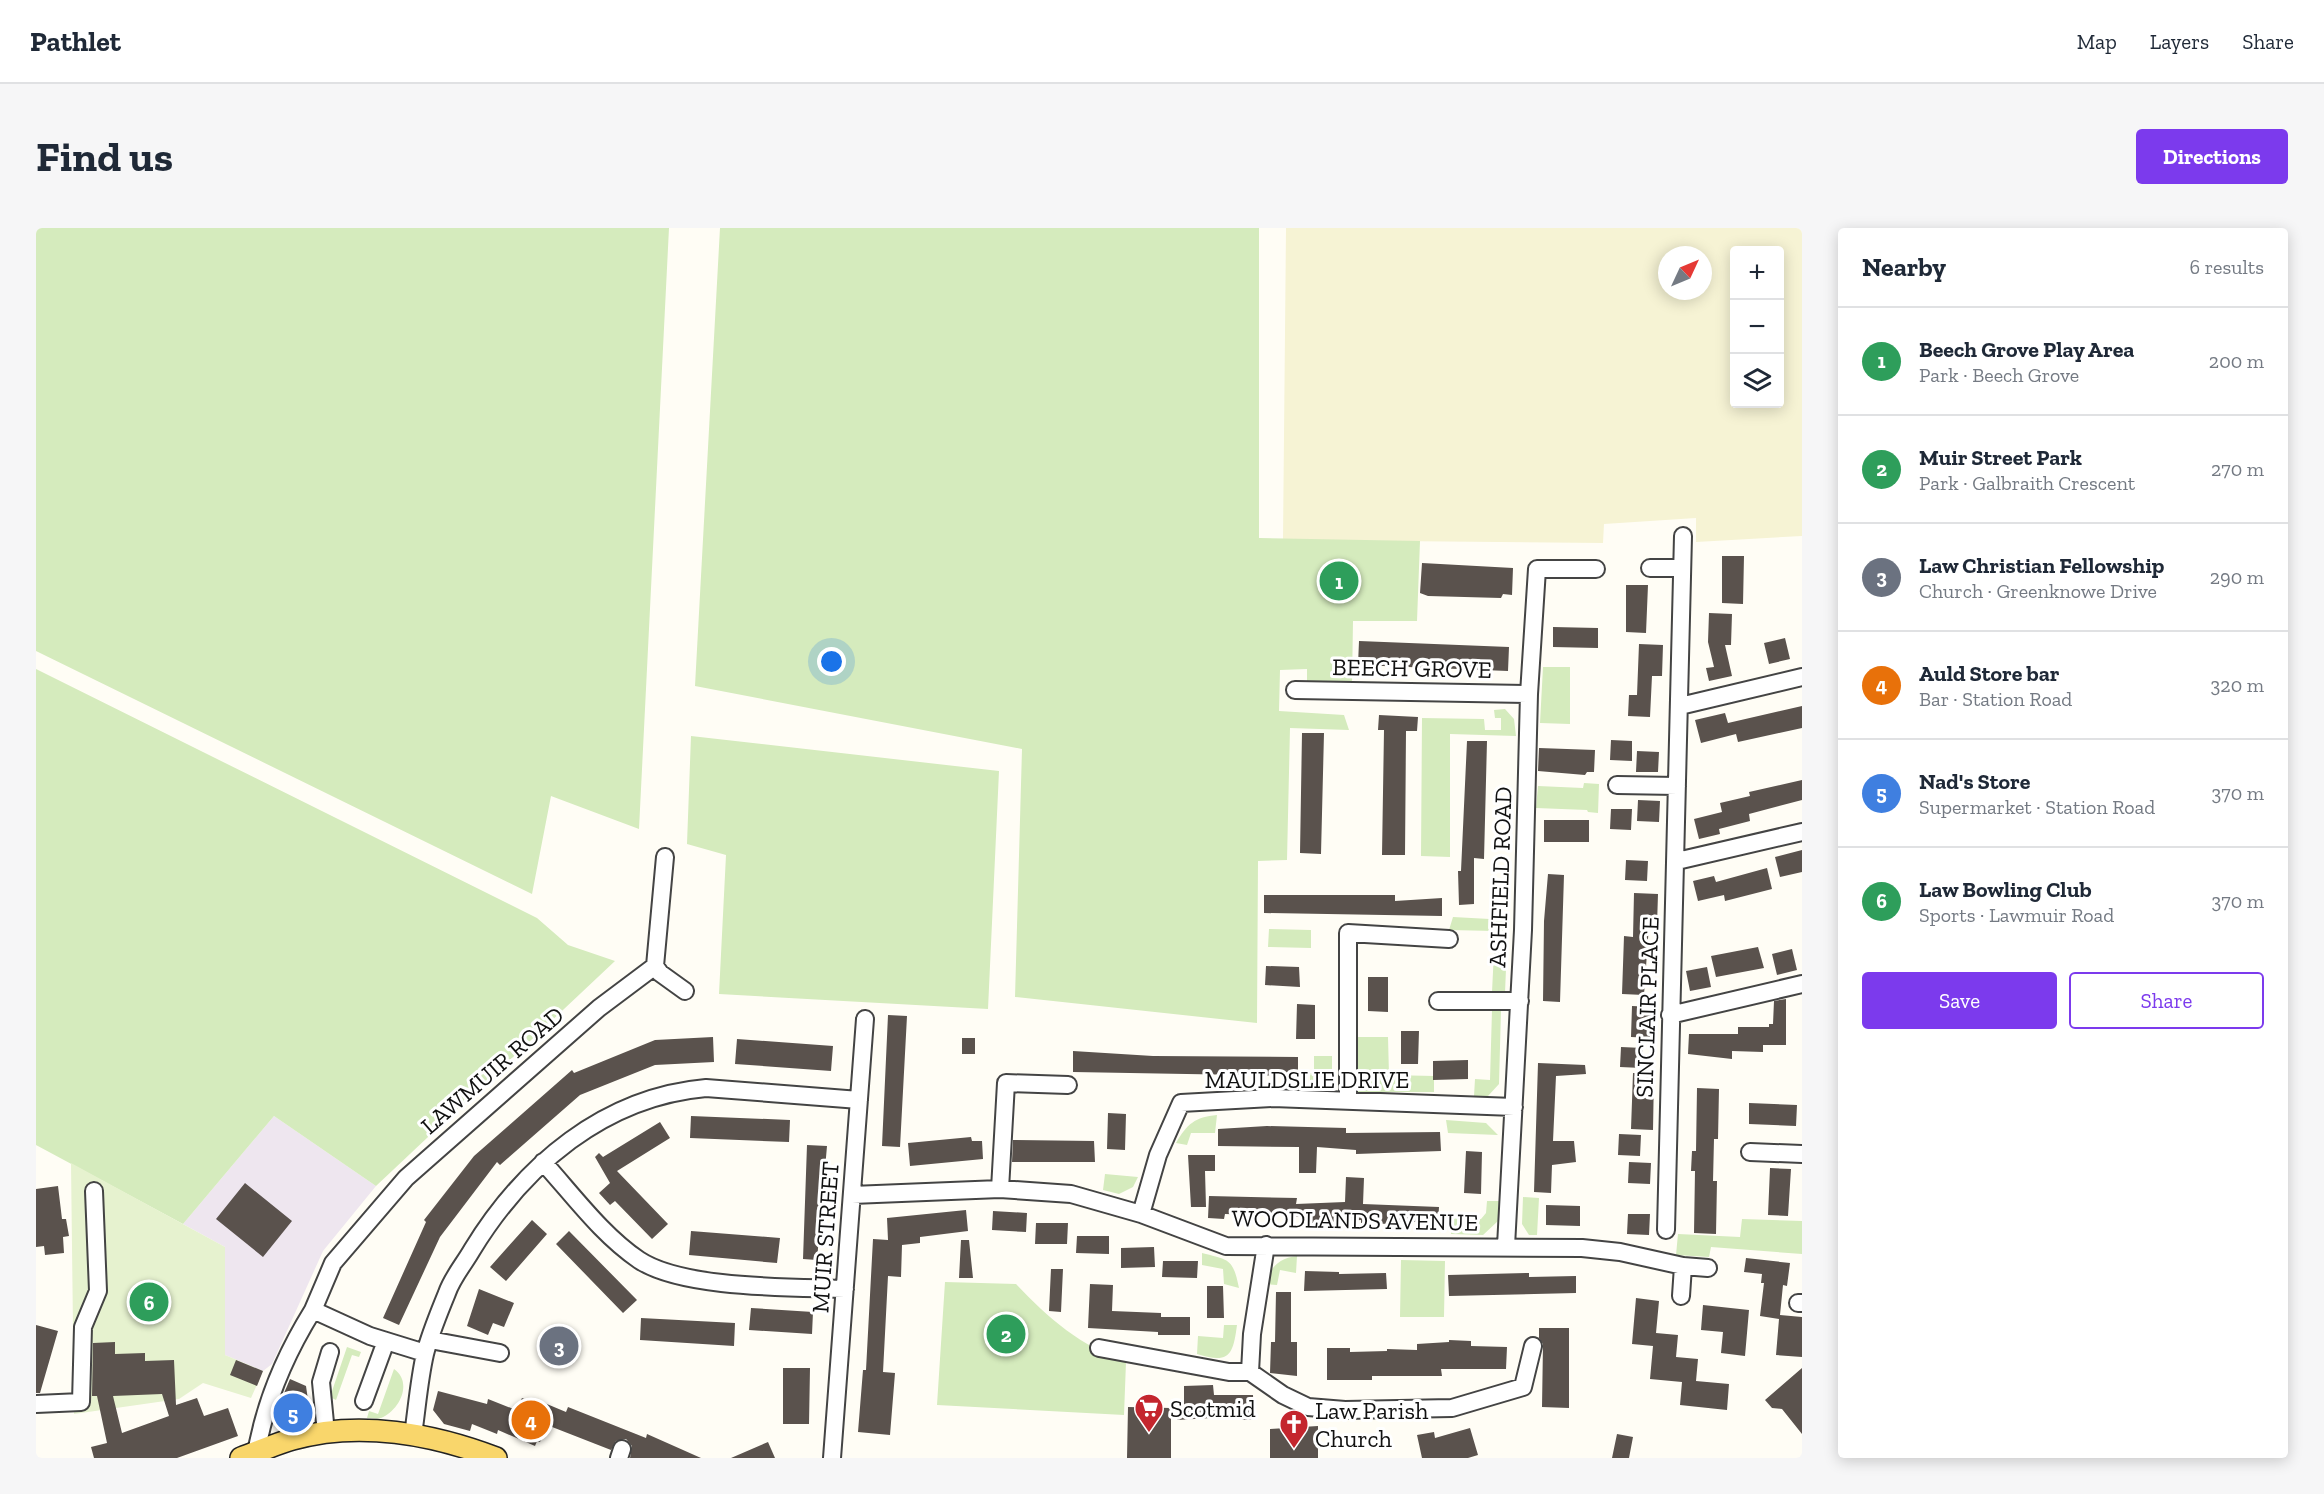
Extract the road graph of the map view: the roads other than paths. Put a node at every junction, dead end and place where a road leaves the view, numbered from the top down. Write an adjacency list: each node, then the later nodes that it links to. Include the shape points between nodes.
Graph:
1 (1683, 536): 3 (street, SINCLAIR PLACE)
2 (1650, 568): 3 (street)
3 (1682, 568): 8 (street, SINCLAIR PLACE)
4 (1596, 569): 7 (street, ASHFIELD ROAD, via 1537,569)
5 (1802, 677): 8 (street)
6 (1295, 690): 7 (street, BEECH GROVE)
7 (1529, 694): 19 (street, ASHFIELD ROAD)
8 (1680, 706): 10 (street, SINCLAIR PLACE)
9 (1617, 784): 10 (street)
10 (1677, 786): 13 (street, SINCLAIR PLACE)
11 (1802, 832): 13 (street)
12 (665, 857): 15 (street)
13 (1677, 861): 20 (street, SINCLAIR PLACE)
14 (1449, 939): 23 (street, via 1348,933)
15 (655, 966): 17 (street); 40 (street, LAWMUIR ROAD, via 599,1008 406,1178 333,1263)
16 (1802, 984): 20 (street)
17 (685, 991)
18 (1438, 1001): 19 (street)
19 (1520, 1001): 25 (street, ASHFIELD ROAD)
20 (1670, 1015): 33 (street, SINCLAIR PLACE)
21 (865, 1019): 24 (street, MUIR STREET)
22 (1068, 1085): 29 (street, via 1006,1083)
23 (1348, 1099): 25 (street, MAULDSLIE DRIVE); 32 (street, MAULDSLIE DRIVE, via 1273,1098 1181,1104 1158,1155)
24 (859, 1100): 28 (street, via 706,1088 682,1090 618,1110); 31 (street, MUIR STREET)
25 (1514, 1107): 35 (street, ASHFIELD ROAD)
26 (1750, 1152): 27 (street)
27 (1802, 1154)
28 (543, 1162): 38 (street, via 618,1244 654,1268 691,1280); 42 (street, via 490,1221 448,1290)
29 (1000, 1189): 31 (street, WOODLANDS AVENUE); 32 (street, WOODLANDS AVENUE, via 1071,1194)
30 (94, 1191): 49 (street, via 98,1290 83,1327 81,1402)
31 (852, 1195): 38 (street, MUIR STREET)
32 (1141, 1214): 34 (street, WOODLANDS AVENUE, via 1226,1246)
33 (1666, 1230)
34 (1266, 1245): 35 (street, WOODLANDS AVENUE); 47 (street, via 1252,1334)
35 (1506, 1246): 36 (street, WOODLANDS AVENUE, via 1620,1252)
36 (1683, 1266): 37 (street, WOODLANDS AVENUE); 39 (street)
37 (1708, 1268)
38 (845, 1289): 54 (street, MUIR STREET)
39 (1681, 1296)
40 (313, 1310): 41 (street); 52 (street, LAWMUIR ROAD, via 288,1352)
41 (386, 1341): 42 (street); 48 (street)
42 (428, 1346): 46 (street); 51 (street)
43 (1533, 1346): 47 (street, via 1523,1387 1452,1408 1308,1407)
44 (1099, 1348): 47 (street, via 1229,1372)
45 (330, 1352): 50 (street, via 321,1382)
46 (500, 1353)
47 (1251, 1372)
48 (364, 1401)
49 (36, 1404)
50 (326, 1433): 51 (main road, via 388,1431); 52 (main road, via 294,1439)
51 (413, 1435): 53 (main road)
52 (251, 1456)
53 (496, 1458)
54 (832, 1458)

